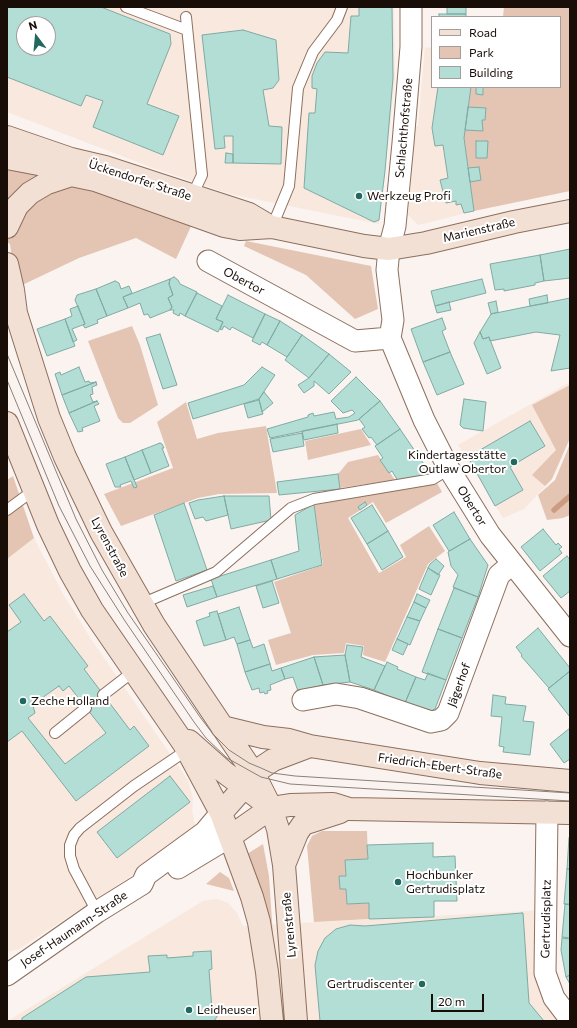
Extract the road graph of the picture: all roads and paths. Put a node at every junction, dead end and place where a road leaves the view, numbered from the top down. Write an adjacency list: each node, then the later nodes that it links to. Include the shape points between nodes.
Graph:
1 (126, 7): 5 (lane)
2 (342, 7): 12 (lane, via 337,20 313,52 298,88 289,186)
3 (411, 7): 13 (street, Schlachthofstraße, via 411,47 403,143)
4 (186, 17): 5 (lane)
5 (188, 30): 9 (lane, via 202,175)
6 (7, 136): 9 (main road, Ückendorfer Straße, via 71,159 105,167)
7 (7, 158): 8 (main road, Ückendorfer Straße, via 49,166)
8 (71, 175): 9 (main road, Ückendorfer Straße); 11 (main road, Ückendorfer Straße, via 47,183 30,194 17,206)
9 (190, 205): 12 (main road, Ückendorfer Straße, via 224,226 240,229)
10 (570, 211): 13 (main road, Marienstraße)
11 (7, 227)
12 (272, 227): 13 (main road, Ückendorfer Straße)
13 (389, 249): 17 (street, via 386,270 393,320)
14 (208, 261): 17 (street, Obertor, via 355,341)
15 (7, 264): 16 (main road, via 14,290)
16 (11, 306): 23 (main road, Lyrenstraße, via 65,456 101,532)
17 (390, 338): 19 (street, Obertor, via 424,420)
18 (7, 423): 20 (main road, Lyrenstraße)
19 (449, 469): 22 (street, Obertor, via 490,535); 23 (lane, via 434,479 314,499 291,508 216,572)
20 (34, 490): 21 (lane); 25 (main road, Lyrenstraße, via 70,571 92,610)
21 (7, 510)
22 (512, 564): 24 (street, Obertor); 27 (street, Jägerhof, via 499,575 448,713 441,720 431,722 360,698 336,694)
23 (141, 604): 30 (main road, Lyrenstraße)
24 (570, 636)
25 (134, 671): 26 (lane); 29 (main road, Lyrenstraße)
26 (103, 695)
27 (303, 700)
28 (86, 708): 31 (lane)
29 (171, 726): 33 (main road, Lyrenstraße); 34 (main road, Lyrenstraße, via 224,772)
30 (222, 727): 32 (main road, Friedrich-Ebert-Straße); 34 (main road, Lyrenstraße)
31 (56, 732)
32 (310, 746): 34 (main road, via 274,760); 35 (main road, Friedrich-Ebert-Straße, via 480,773)
33 (187, 750): 39 (main road, Lyrenstraße); 46 (lane, via 134,786 74,835 70,845 70,856 74,869)
34 (249, 781): 36 (main road, Lyrenstraße); 39 (main road)
35 (570, 781)
36 (271, 808): 37 (main road, via 333,804); 41 (main road); 42 (main road, Lyrenstraße)
37 (349, 809): 38 (main road); 44 (main road, via 303,824)
38 (548, 812): 40 (main road); 48 (street, Gertrudisplatz, via 545,973 554,998)
39 (221, 813): 41 (main road); 43 (main road, Lyrenstraße); 45 (street, Josef-Haumann-Straße, via 205,832 146,875)
40 (570, 813)
41 (251, 822): 42 (main road); 43 (main road)
42 (278, 829): 44 (main road, Lyrenstraße)
43 (231, 836): 45 (street, Josef-Haumann-Straße, via 154,883); 49 (main road, Lyrenstraße, via 258,922)
44 (284, 865): 50 (main road, Lyrenstraße)
45 (142, 884): 46 (street, Josef-Haumann-Straße)
46 (97, 912): 47 (street, Josef-Haumann-Straße)
47 (7, 975)
48 (570, 1019)
49 (272, 1021)
50 (296, 1021)

